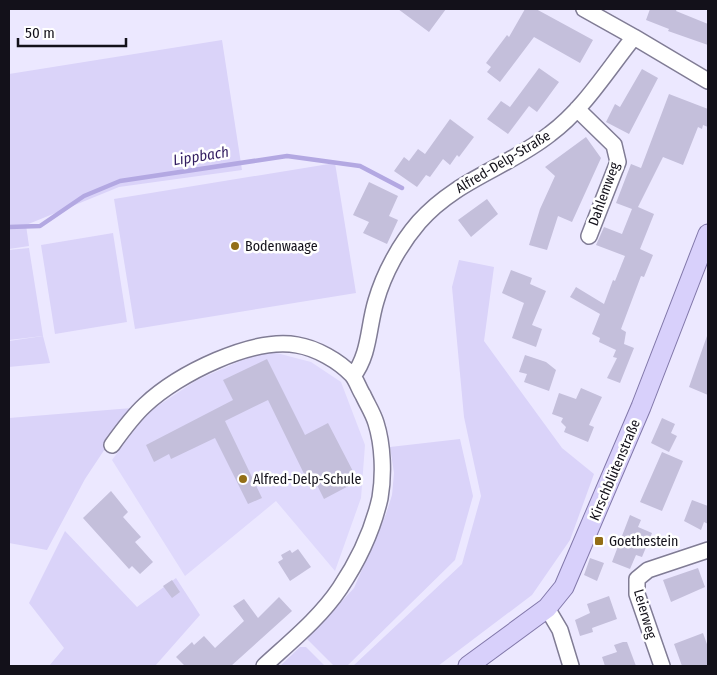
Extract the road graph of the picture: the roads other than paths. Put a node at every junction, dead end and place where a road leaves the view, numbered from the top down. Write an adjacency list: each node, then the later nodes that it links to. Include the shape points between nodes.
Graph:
1 (584, 9): 2 (street)
2 (634, 37): 3 (street); 4 (street, Alfred-Delp-Straße)
3 (708, 81)
4 (577, 109): 6 (street, Dahlemweg, via 614,145 618,162); 7 (street, Alfred-Delp-Straße, via 533,146 452,192 418,223 382,283 364,360)
5 (708, 234): 10 (main road, Kirschblütenstraße, via 641,407 579,554 564,587)
6 (589, 236)
7 (353, 376): 8 (street, via 314,350 296,345 258,346 234,354 170,386 129,421); 11 (street, via 376,422 382,468 380,497 356,561 339,589 320,613)
8 (112, 445)
9 (708, 550): 14 (street, Leierweg, via 648,570 637,579 637,594)
10 (547, 608): 12 (main road, Kirschblütenstraße); 13 (street, via 560,630)
11 (264, 666)
12 (468, 666)
13 (571, 666)
14 (662, 666)

